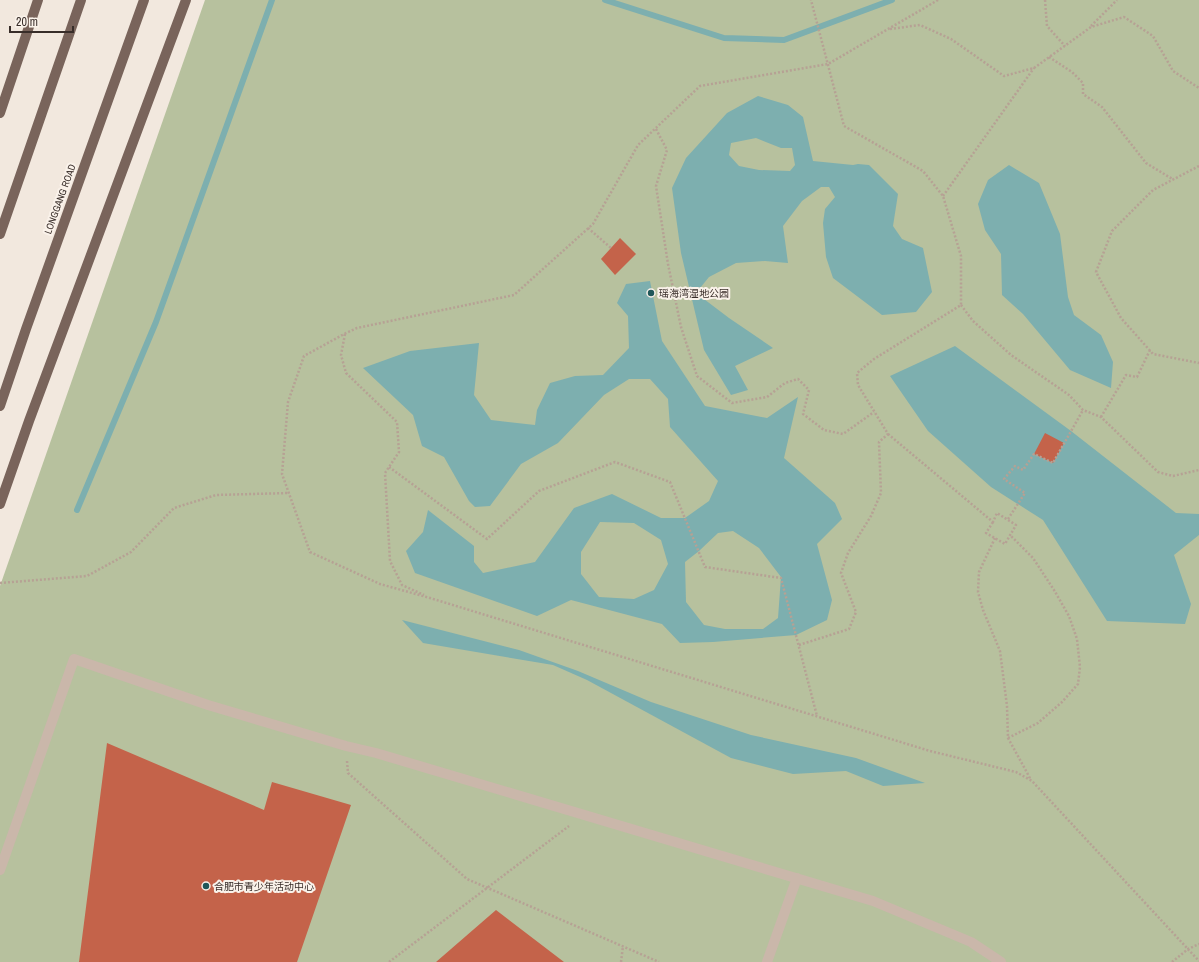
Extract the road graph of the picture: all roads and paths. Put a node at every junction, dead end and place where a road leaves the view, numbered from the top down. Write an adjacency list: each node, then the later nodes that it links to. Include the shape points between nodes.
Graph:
1 (38, 0): 16 (main road)
2 (81, 0): 22 (main road)
3 (144, 0): 28 (main road, LONGGANG ROAD)
4 (186, 0): 36 (main road)
5 (812, 0): 13 (path)
6 (938, 0): 10 (path)
7 (1045, 0): 11 (path, via 1048,26)
8 (1117, 0): 9 (path)
9 (1091, 27): 11 (path); 15 (path, via 1124,18 1154,36 1173,71)
10 (888, 29): 13 (path); 14 (path, via 920,26 951,39 1004,76)
11 (1065, 46): 12 (path)
12 (1049, 57): 14 (path); 19 (path, via 1083,82 1083,94 1102,107 1146,163)
13 (828, 64): 17 (path, via 700,86); 20 (path, via 844,126 923,171)
14 (1034, 68): 20 (path)
15 (1199, 88)
16 (0, 113)
17 (656, 129): 21 (path, via 638,146 593,224); 30 (path, via 666,150 656,186 668,264 681,327 697,376 732,403 767,397 785,383 798,379 809,390 803,414 824,430 843,434)
18 (1199, 166): 19 (path)
19 (1174, 180): 26 (path, via 1154,190 1112,231 1096,272 1121,318)
20 (943, 196): 24 (path, via 961,256)
21 (588, 228): 23 (path); 25 (path, via 514,295 357,328)
22 (0, 234)
23 (611, 248)
24 (961, 306): 29 (path, via 973,321 1011,355 1070,395); 30 (path, via 874,359 857,373 858,385)
25 (346, 333): 33 (path, via 341,355 346,373 397,422 399,452); 35 (path, via 304,356 290,395 282,474)
26 (1150, 350): 27 (path, via 1154,354); 31 (path, via 1137,377 1126,375)
27 (1199, 363)
28 (0, 406)
29 (1082, 410): 31 (path); 37 (path, via 1053,463 1034,454 1022,470 1015,466 1004,479 1025,493)
30 (874, 412): 32 (path)
31 (1101, 417): 34 (path, via 1158,472 1173,476)
32 (888, 434): 38 (path); 43 (path, via 878,442 881,493 871,516 848,553 841,573 856,612 849,629)
33 (389, 467): 42 (path, via 385,473 390,561 402,585); 43 (path, via 487,539 539,491 615,462 670,482 705,567 781,578)
34 (1199, 470)
35 (289, 493): 41 (path, via 216,495 174,508 131,552 87,576); 42 (path, via 310,552 380,584)
36 (0, 504)
37 (1008, 519): 38 (path, via 997,513); 39 (path, via 1016,525)
38 (993, 522): 40 (path, via 986,533)
39 (1010, 535): 40 (path, via 1005,544); 45 (path, via 1033,558 1069,616 1077,639 1080,667 1078,684 1062,702 1038,723)
40 (995, 538): 45 (path, via 979,572 978,592 1000,651)
41 (0, 583)
42 (430, 598): 44 (path)
43 (799, 645): 44 (path)
44 (817, 716): 47 (path, via 930,751 1016,772)
45 (1008, 738): 47 (path)
46 (346, 746): 48 (lane); 49 (lane, via 208,705 74,659); 52 (path, via 348,773 467,880)
47 (1032, 781): 53 (path)
48 (583, 815): 50 (lane); 55 (path)
49 (0, 870)
50 (797, 878): 58 (lane); 59 (lane, via 873,901 971,942)
51 (1199, 944): 53 (path)
52 (623, 946): 56 (path); 57 (path)
53 (1188, 949): 54 (path); 60 (path)
54 (1199, 961)
55 (389, 962)
56 (621, 962)
57 (659, 962)
58 (768, 962)
59 (1001, 962)
60 (1172, 962)

